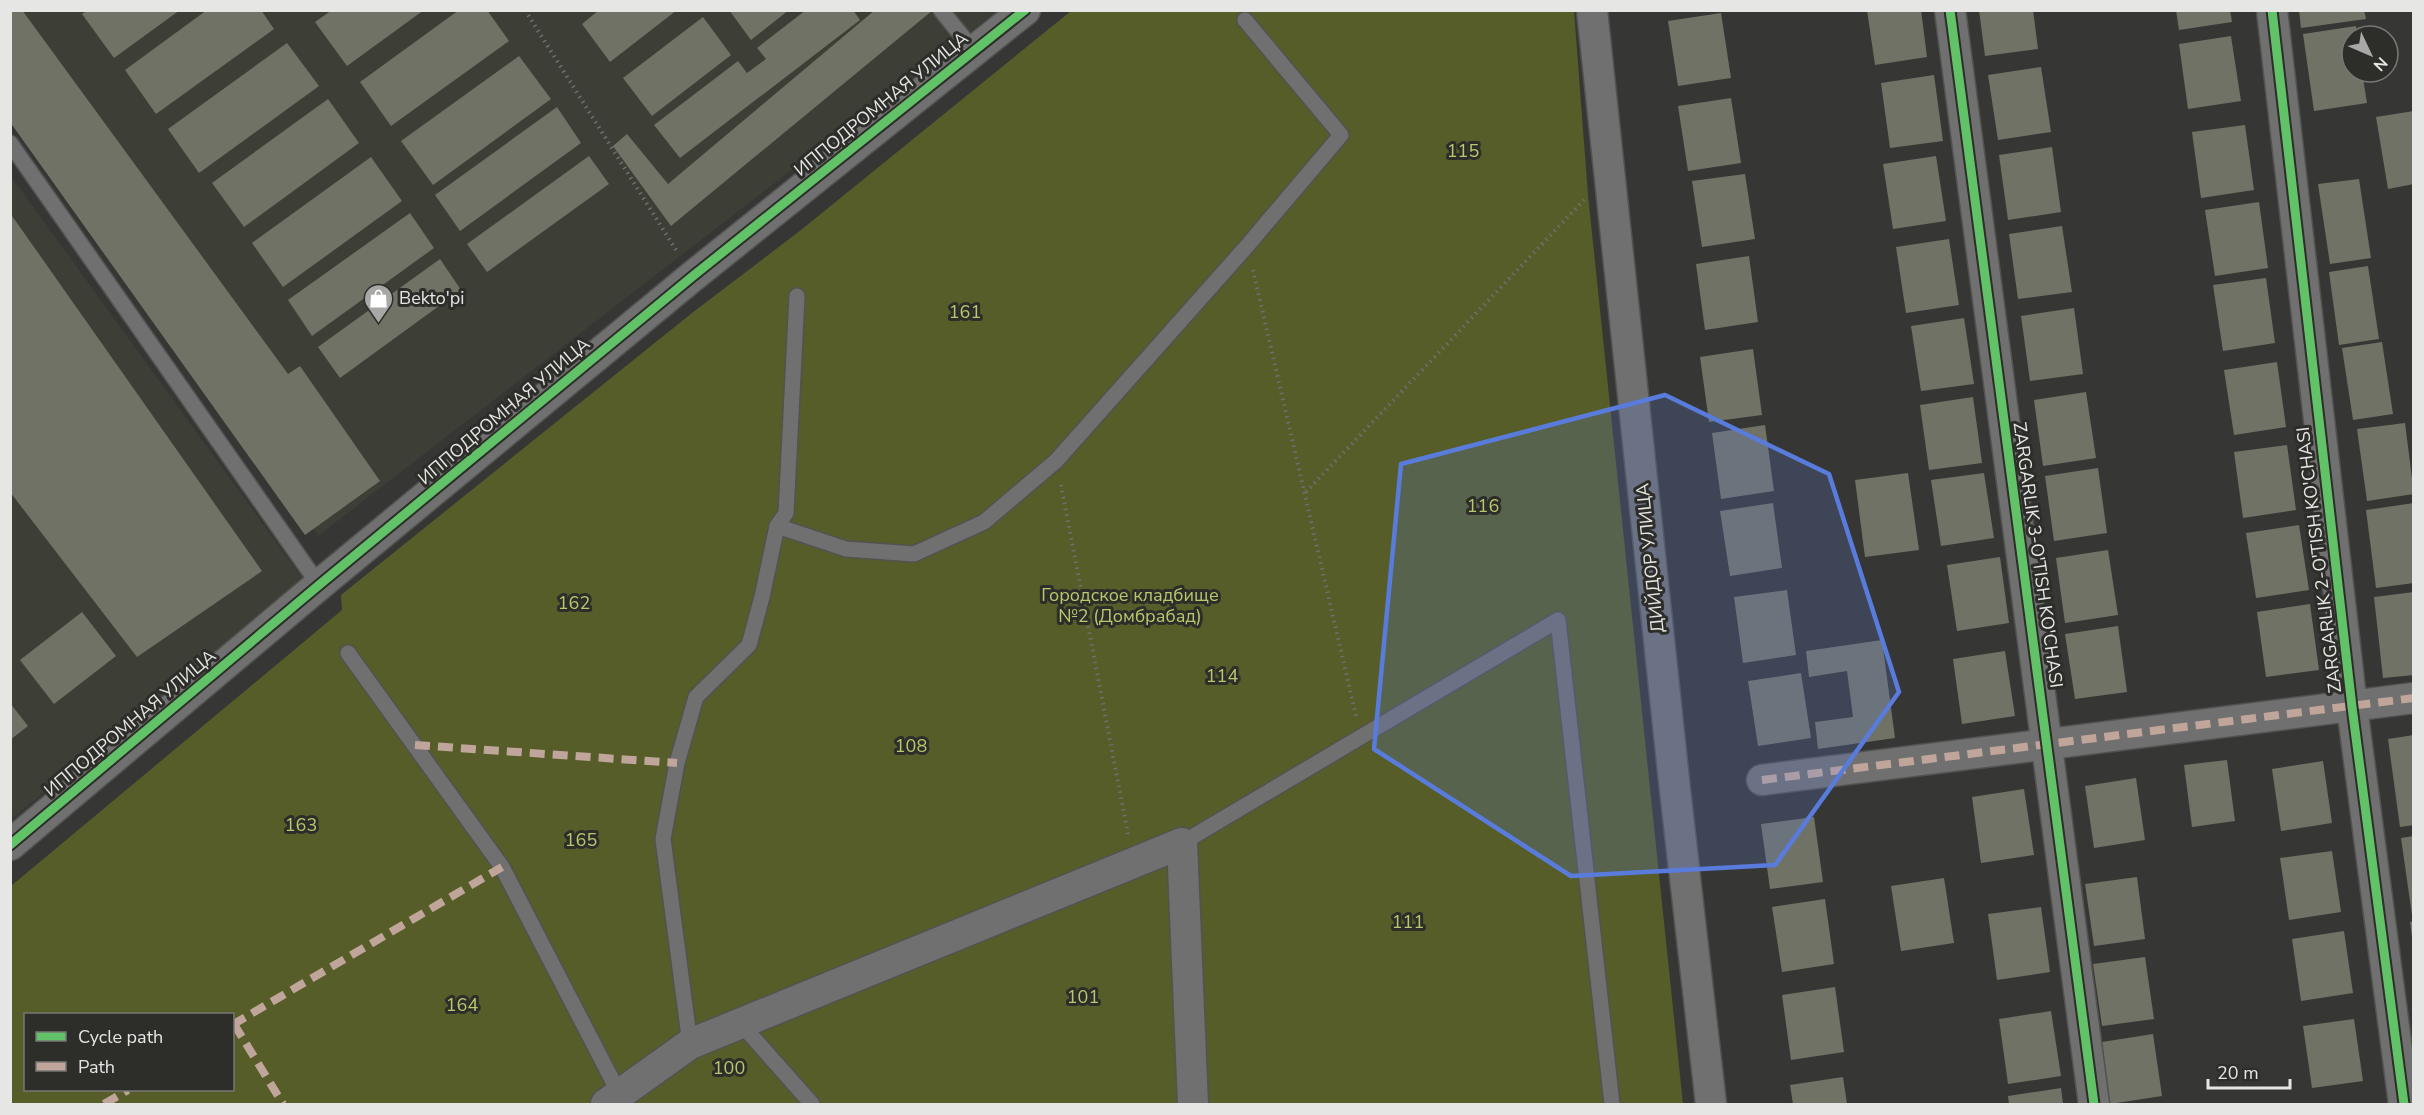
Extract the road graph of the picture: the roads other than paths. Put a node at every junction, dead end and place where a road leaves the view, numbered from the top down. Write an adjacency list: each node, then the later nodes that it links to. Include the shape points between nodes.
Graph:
1 (941, 10): 7 (lane)
2 (1024, 10): 7 (street, ИППОДРОМНАЯ УЛИЦА)
3 (1592, 10): 25 (street, ДИЙДОР УЛИЦА)
4 (1950, 10): 15 (street, ZARGARLIK 3-O'TISH KO'CHASI)
5 (2272, 10): 14 (street, ZARGARLIK 2-O'TISH KO'CHASI)
6 (1245, 20): 10 (lane, via 1341,135 1056,461 984,522 914,554 846,549)
7 (974, 51): 11 (street, ИППОДРОМНАЯ УЛИЦА, via 693,276)
8 (10, 143): 11 (lane)
9 (797, 296): 10 (lane, via 786,513)
10 (777, 526): 20 (lane, via 749,645 696,697 677,763 663,839)
11 (319, 585): 18 (street, ИППОДРОМНАЯ УЛИЦА)
12 (348, 653): 21 (lane, via 502,867)
13 (2414, 698): 14 (street)
14 (2352, 707): 15 (street); 27 (street, ZARGARLIK 2-O'TISH KO'CHASI)
15 (2047, 744): 16 (street); 26 (street, ZARGARLIK 3-O'TISH KO'CHASI)
16 (1762, 780)
17 (1182, 843): 19 (street); 23 (street); 24 (lane, via 1558,620)
18 (10, 846)
19 (741, 1023): 20 (street); 22 (lane)
20 (690, 1044): 21 (street)
21 (613, 1100)
22 (812, 1104)
23 (1193, 1104)
24 (1612, 1104)
25 (1711, 1104)
26 (2094, 1104)
27 (2404, 1104)

